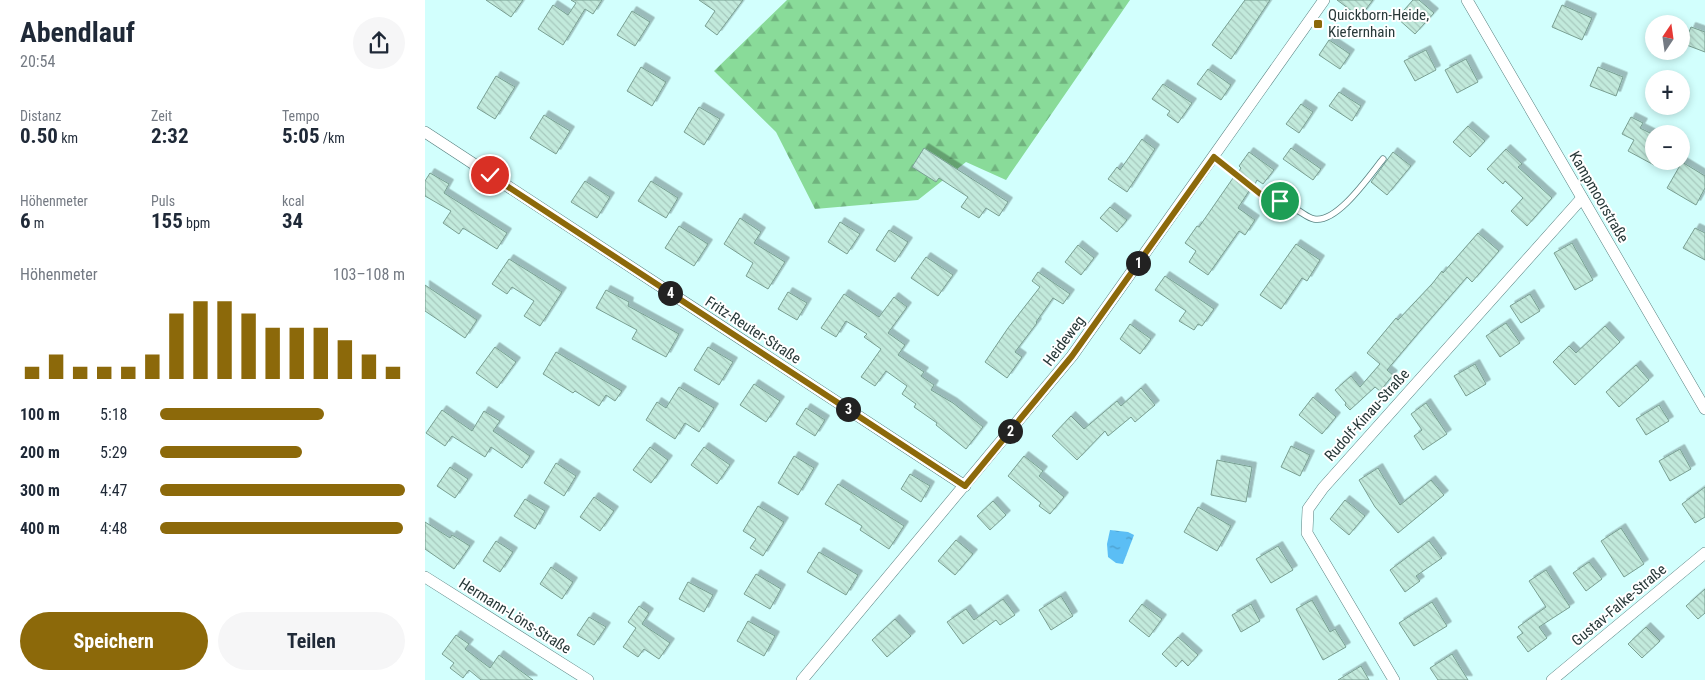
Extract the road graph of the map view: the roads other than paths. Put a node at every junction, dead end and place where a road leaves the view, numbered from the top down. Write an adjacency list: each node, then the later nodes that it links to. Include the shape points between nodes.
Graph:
1 (1324, 0): 4 (street, Heideweg)
2 (1467, 0): 6 (street, Kampmoorstraße)
3 (425, 132): 10 (street, Fritz-Reuter-Straße)
4 (1214, 157): 7 (lane); 10 (street, Heideweg, via 1072,356)
5 (1383, 159): 7 (lane, via 1349,201 1322,219 1306,216 1280,201)
6 (1582, 198): 9 (street, Kampmoorstraße); 15 (street, Rudolf-Kinau-Straße, via 1323,488 1308,509 1307,533)
7 (1268, 200): 8 (lane)
8 (1277, 214)
9 (1705, 409)
10 (965, 486): 14 (street, Heideweg)
11 (1705, 553): 16 (street, Gustav-Falke-Straße)
12 (425, 577): 13 (street, Hermann-Löns-Straße)
13 (588, 680)
14 (802, 680)
15 (1394, 680)
16 (1551, 680)

